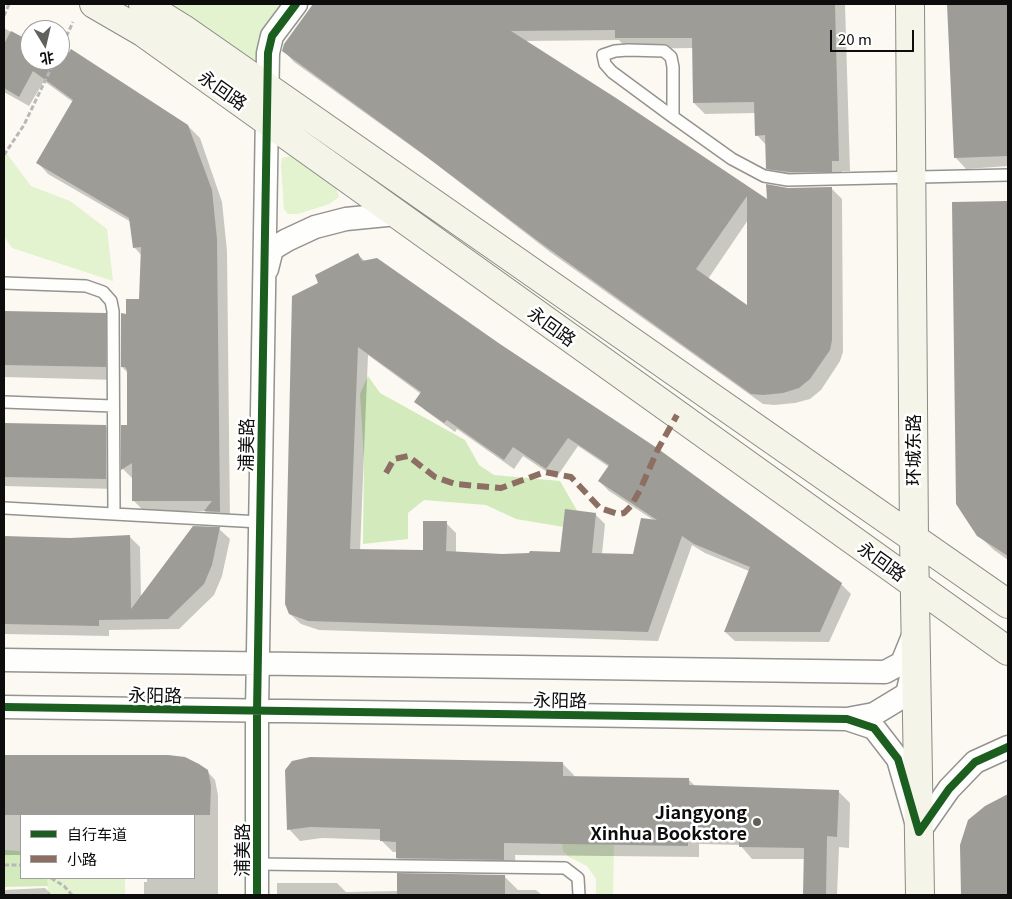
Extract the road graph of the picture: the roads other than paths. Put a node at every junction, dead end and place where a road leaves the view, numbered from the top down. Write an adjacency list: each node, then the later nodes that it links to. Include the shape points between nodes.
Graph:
1 (143, 4): 5 (main road, 永回路)
2 (296, 4): 5 (street, 浦美路, via 272,36)
3 (910, 4): 9 (main road, 环城东路)
4 (84, 11): 7 (main road, 永回路, via 144,33)
5 (267, 87): 7 (street, 浦美路); 18 (main road, 永回路)
6 (673, 117): 6 (lane, via 612,72 603,56 628,50 664,51 671,57); 9 (lane, via 732,159 764,176 788,180)
7 (267, 121): 10 (main road, 永回路); 11 (street, 浦美路)
8 (1008, 174): 9 (lane)
9 (911, 177): 18 (main road, 环城东路)
10 (397, 214): 11 (street, via 346,219 316,226 272,248); 19 (main road, 永回路)
11 (264, 277): 17 (street, 浦美路)
12 (4, 283): 14 (lane, via 86,286 103,292 111,301)
13 (4, 402): 14 (lane)
14 (113, 406): 16 (lane)
15 (4, 508): 16 (lane)
16 (114, 514): 17 (lane)
17 (260, 522): 25 (street, 浦美路)
18 (914, 539): 19 (main road, 环城东路); 20 (main road, 永回路)
19 (916, 586): 21 (main road, 环城东路); 22 (main road, 永回路)
20 (1008, 604)
21 (917, 628): 23 (main road, 环城东路); 26 (street, 永阳路, via 902,662 885,672)
22 (1008, 651)
23 (917, 655): 27 (street, via 907,694); 31 (main road, 环城东路)
24 (4, 660): 25 (street, 永阳路)
25 (258, 663): 26 (street, 永阳路); 29 (street, 浦美路)
26 (851, 672): 27 (street, via 890,692)
27 (896, 701): 30 (street, via 874,714); 31 (street)
28 (4, 707): 29 (street, 永阳路)
29 (257, 712): 30 (street, 永阳路); 36 (street, 浦美路)
30 (847, 719): 35 (street, 永阳路, via 874,728 898,758)
31 (918, 740): 35 (main road, 环城东路)
32 (1008, 747): 34 (street)
33 (1008, 754): 34 (lane)
34 (975, 762): 35 (street, via 949,789)
35 (919, 832): 39 (main road, 环城东路)
36 (257, 864): 37 (street, 浦美路); 38 (lane, via 565,868 578,878)
37 (257, 895)
38 (580, 895)
39 (920, 895)

